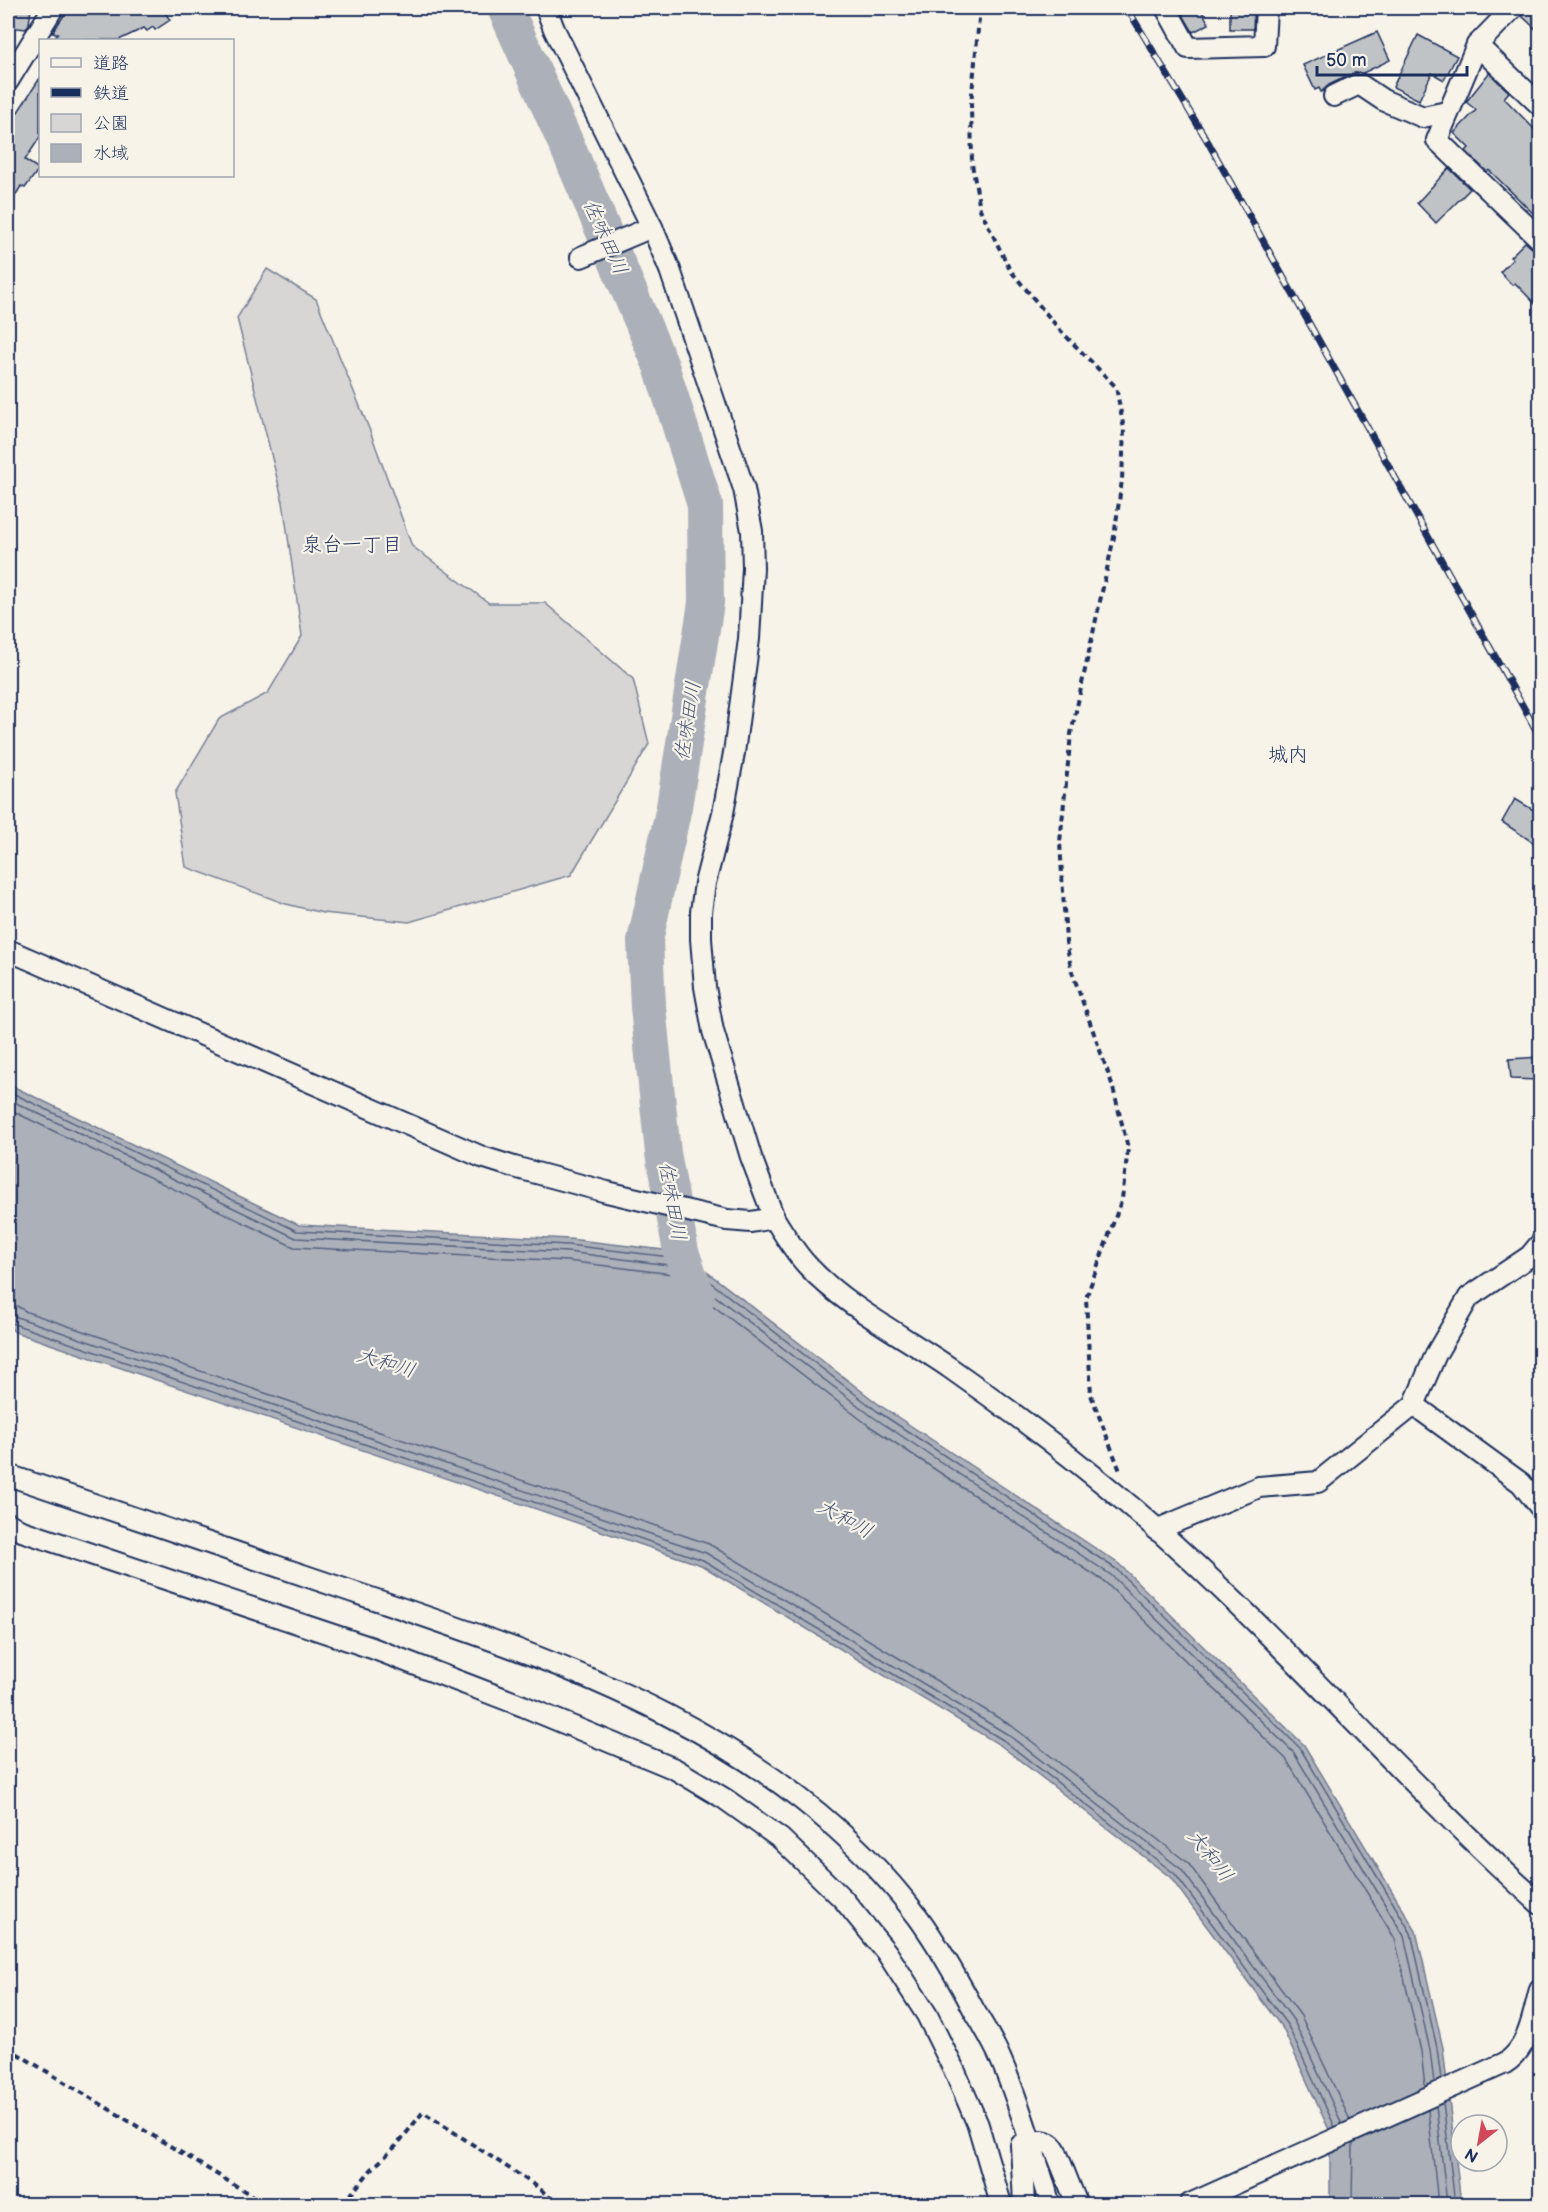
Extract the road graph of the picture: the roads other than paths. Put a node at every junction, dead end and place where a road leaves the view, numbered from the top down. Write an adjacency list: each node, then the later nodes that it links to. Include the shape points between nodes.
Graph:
1 (53, 8): 7 (street)
2 (546, 8): 11 (street)
3 (1166, 8): 4 (street, via 1188,48 1264,45)
4 (1266, 8)
5 (1513, 8): 6 (street)
6 (1477, 45): 9 (street); 10 (street)
7 (8, 81)
8 (1334, 96): 10 (street, via 1359,84 1383,100 1424,117)
9 (1540, 105)
10 (1448, 112): 12 (street, via 1437,140)
11 (645, 230): 13 (street); 15 (street, via 670,270 744,489 752,531 753,568 742,698 723,813 705,883 701,939 713,1031)
12 (1540, 239)
13 (582, 257)
14 (8, 950): 15 (street, via 448,1144 514,1167 727,1220 751,1222)
15 (774, 1218): 21 (street, via 808,1266 834,1291 999,1403)
16 (1540, 1244): 17 (street, via 1530,1256 1469,1297 1436,1354)
17 (1414, 1405): 19 (street, via 1521,1483); 21 (street, via 1318,1482 1259,1487)
18 (8, 1475): 24 (street, via 511,1648 664,1712 732,1750 839,1831 918,1918 998,2053)
19 (1540, 1507)
20 (8, 1523): 25 (street, via 19,1530 372,1648 523,1706 675,1769 725,1799 781,1839 843,1899 887,1953 927,2015 956,2074 978,2125)
21 (1156, 1530): 22 (street)
22 (1540, 1904)
23 (1540, 1989): 29 (street, via 1527,2034 1515,2057)
24 (1030, 2143): 26 (street, via 1021,2145); 27 (street); 28 (street, via 1041,2140 1055,2149)
25 (1001, 2205)
26 (1024, 2205)
27 (1049, 2205)
28 (1077, 2205)
29 (1190, 2205)

